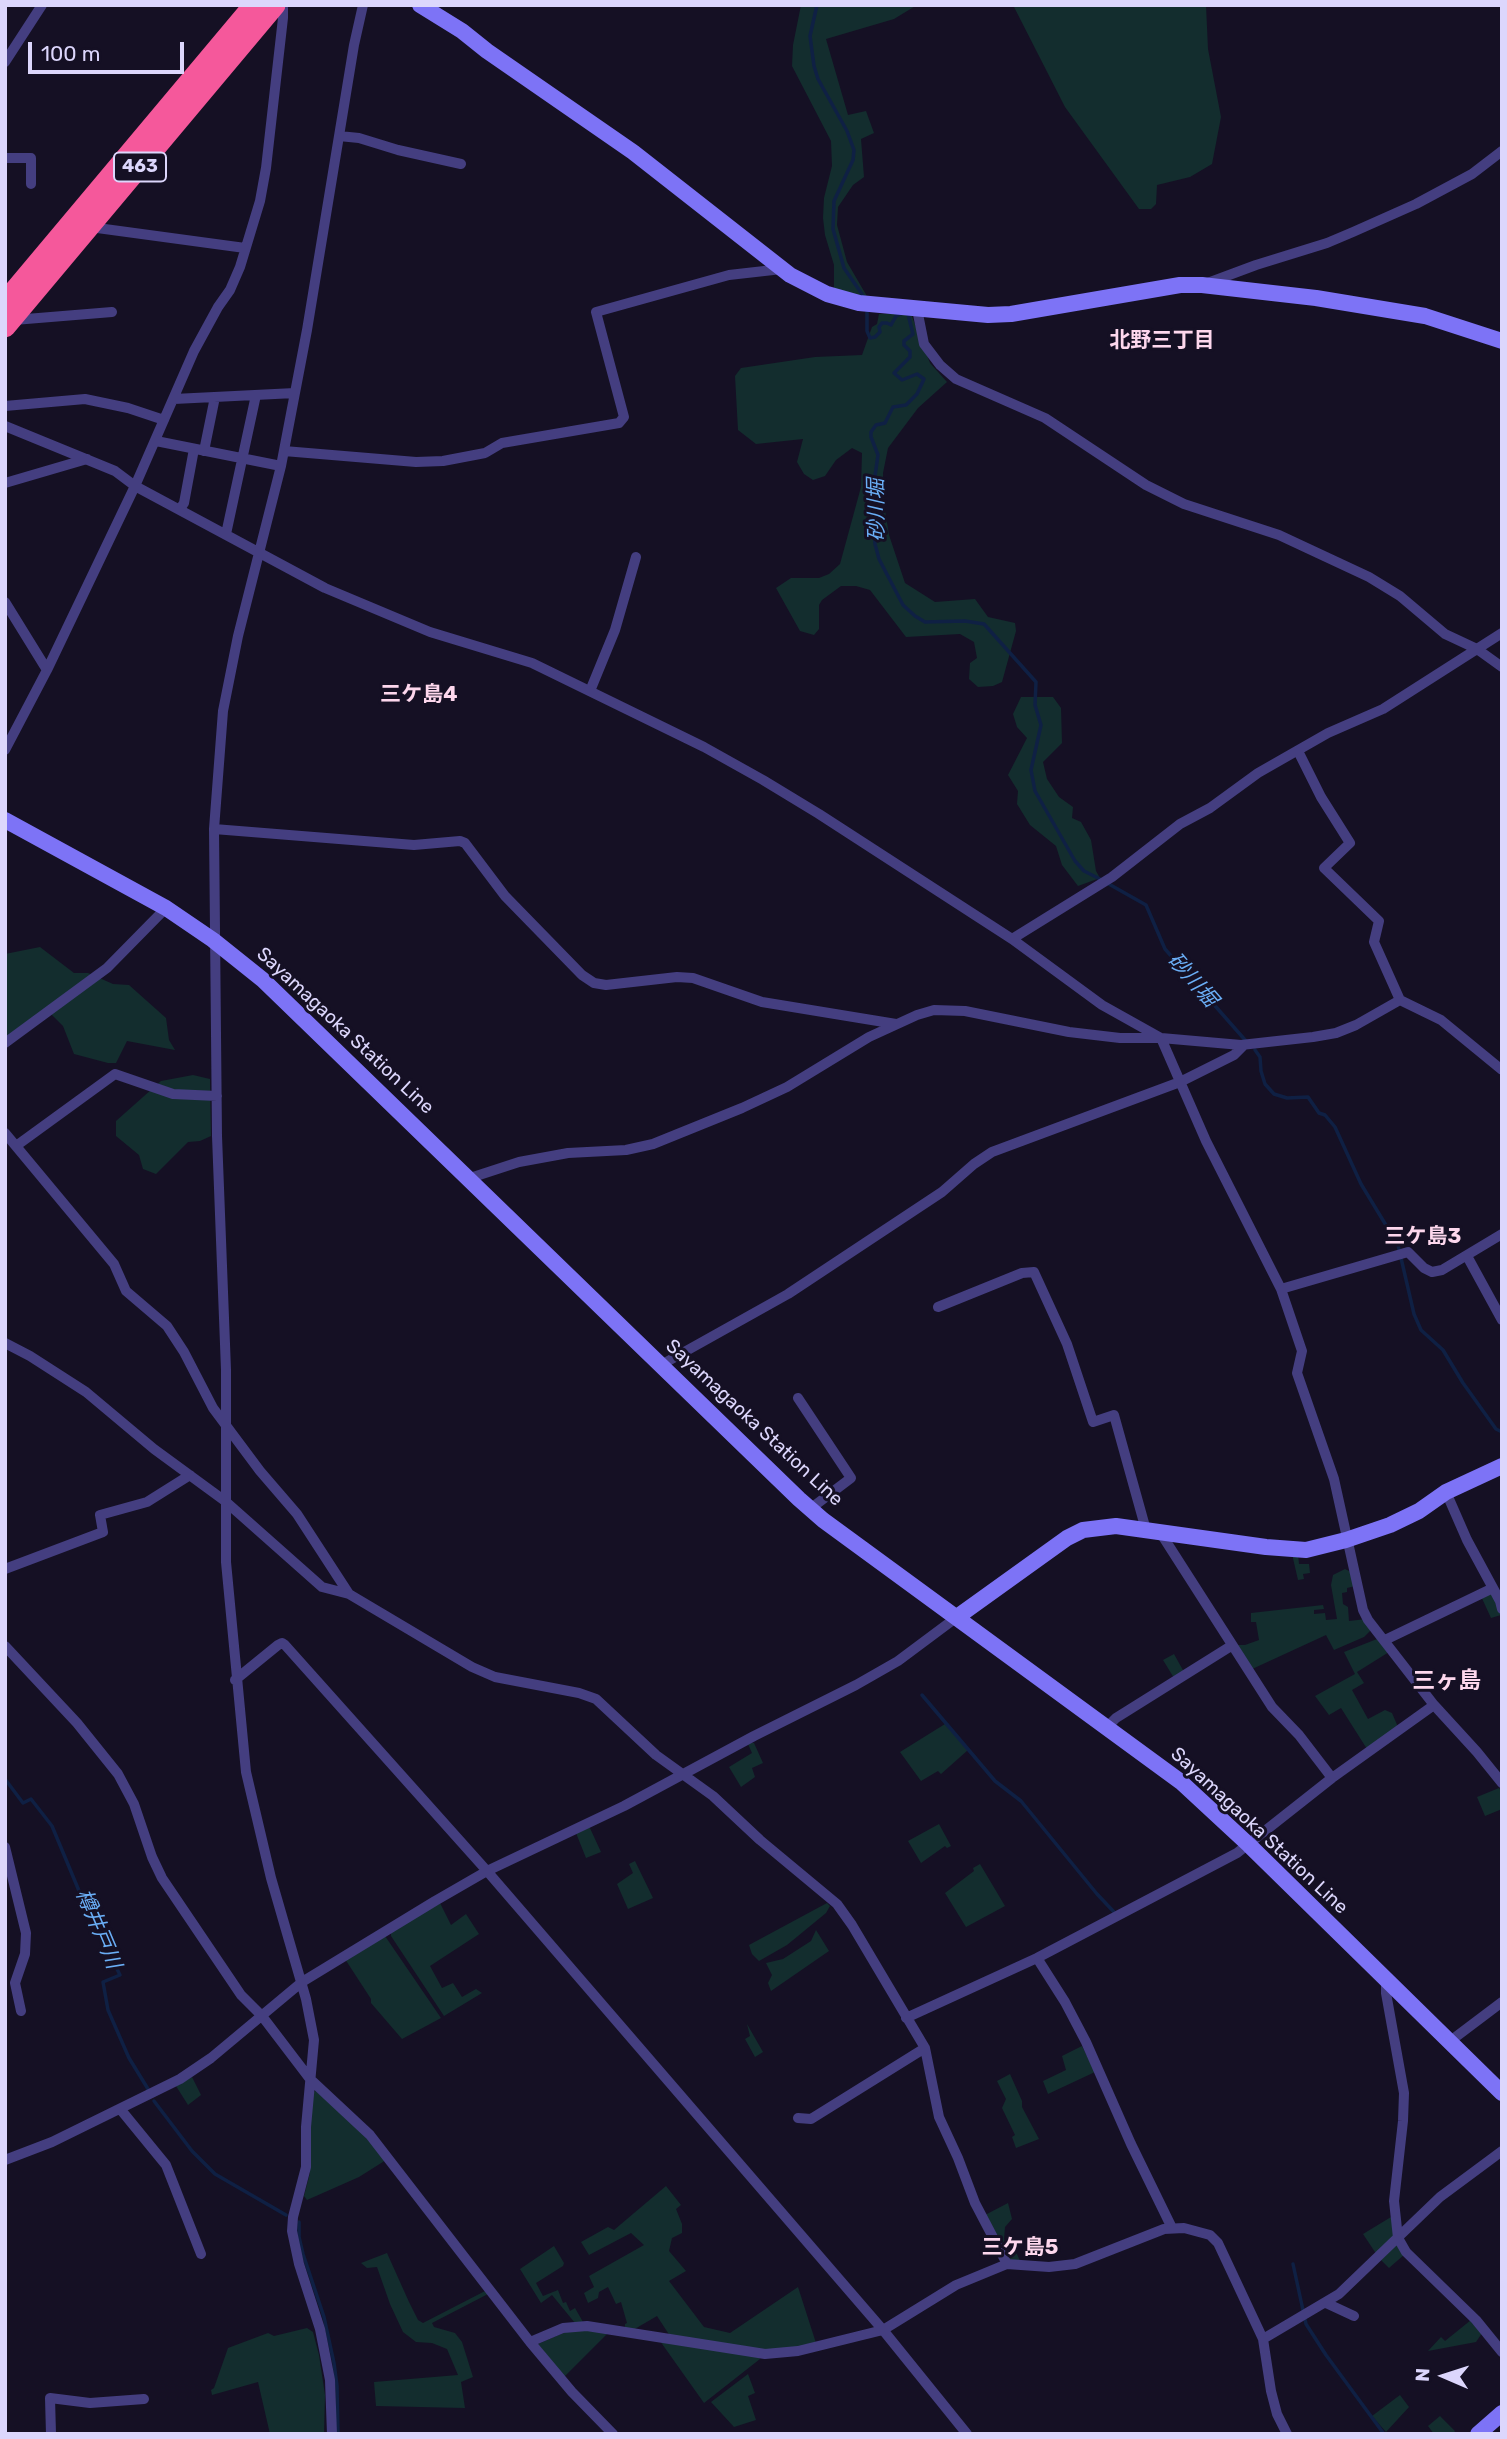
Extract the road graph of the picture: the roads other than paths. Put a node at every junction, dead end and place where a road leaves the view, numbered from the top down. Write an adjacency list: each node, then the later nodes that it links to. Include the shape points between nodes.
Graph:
1 (42, 5): 7 (street)
2 (254, 5): 19 (highway, 463)
3 (275, 5): 13 (highway, 463)
4 (283, 5): 14 (street, via 266,169)
5 (363, 5): 8 (street)
6 (420, 5): 15 (main road, via 633,152)
7 (5, 62)
8 (340, 136): 11 (street); 21 (street)
9 (1502, 151): 16 (street, via 1461,180 1353,232)
10 (5, 159): 12 (street, via 32,158)
11 (461, 164)
12 (32, 184)
13 (90, 227): 14 (street); 19 (highway, 463)
14 (245, 248): 24 (street, via 230,290 194,351)
15 (782, 268): 17 (main road, via 813,288 865,304); 31 (street, via 729,275 596,312 624,417 619,423 502,443 485,453 443,461)
16 (1202, 285): 17 (main road, via 1137,291 1011,314); 20 (main road, via 1425,316)
17 (917, 310): 43 (street, via 924,344 956,379 1045,418 1146,485 1184,504 1279,534 1369,577 1445,634)
18 (112, 312): 19 (street)
19 (7, 317)
20 (1502, 341)
21 (295, 393): 22 (street); 31 (street)
22 (256, 395): 23 (street); 32 (street)
23 (215, 397): 24 (street); 30 (street)
24 (174, 399): 27 (street)
25 (5, 406): 27 (street, via 85,399)
26 (5, 416): 28 (street)
27 (164, 420): 29 (street)
28 (9, 427): 33 (street)
29 (156, 441): 30 (street); 36 (street)
30 (199, 450): 32 (street); 37 (street)
31 (284, 451): 34 (street)
32 (242, 458): 34 (street); 38 (street)
33 (87, 459): 35 (street); 36 (street)
34 (281, 466): 39 (street)
35 (5, 483)
36 (135, 486): 37 (street); 45 (street)
37 (180, 509): 38 (street)
38 (226, 534): 39 (street)
39 (260, 555): 46 (street, via 375,610 532,663); 50 (street, via 223,711)
40 (636, 557): 46 (street, via 615,630)
41 (5, 602): 45 (street)
42 (1502, 633): 43 (street)
43 (1477, 649): 44 (street); 48 (street, via 1383,709)
44 (1502, 667)
45 (47, 670): 47 (street)
46 (590, 691): 52 (street, via 763,779)
47 (5, 750)
48 (1298, 751): 52 (street, via 1258,772 1112,877); 54 (street, via 1350,843 1324,867 1379,921 1374,942)
49 (5, 820): 51 (main road, Sayamagaoka Station Line)
50 (214, 829): 53 (street); 55 (street, via 414,845 460,841 505,896 594,984 693,978 762,1002)
51 (166, 908): 53 (main road, Sayamagaoka Station Line); 57 (street, via 107,968)
52 (1012, 939): 56 (street, via 1102,1005)
53 (213, 940): 61 (street); 64 (main road, Sayamagaoka Station Line, via 289,1003)
54 (1401, 1000): 58 (street, via 1336,1033); 59 (street, via 1441,1020)
55 (896, 1024): 56 (street, via 947,1009 1069,1032); 64 (street, via 787,1087 653,1144 544,1157)
56 (1161, 1038): 58 (street); 60 (street)
57 (5, 1043)
58 (1244, 1045): 60 (street, via 1234,1055)
59 (1502, 1070)
60 (1180, 1082): 67 (street); 71 (street, via 992,1152 942,1192 788,1294)
61 (217, 1096): 63 (street, via 173,1094 114,1074); 73 (street)
62 (5, 1133): 63 (street)
63 (16, 1146): 73 (street, via 114,1265 126,1290 167,1326)
64 (470, 1178): 71 (main road, Sayamagaoka Station Line)
65 (1502, 1234): 66 (street)
66 (1467, 1256): 67 (street, via 1432,1272 1408,1252); 69 (street)
67 (1281, 1289): 80 (street, via 1302,1351 1297,1373 1334,1479)
68 (938, 1307): 79 (street, via 1034,1272 1067,1343 1093,1422 1114,1415)
69 (1502, 1320)
70 (5, 1343): 75 (street, via 86,1392)
71 (661, 1365): 78 (main road, Sayamagaoka Station Line)
72 (798, 1398): 78 (street, via 851,1478)
73 (227, 1427): 77 (street); 83 (street, via 297,1514)
74 (1501, 1467): 76 (main road)
75 (190, 1475): 77 (street); 81 (street, via 147,1502 100,1515 103,1532)
76 (1446, 1492): 80 (main road, via 1390,1525); 82 (street)
77 (225, 1502): 83 (street, via 322,1587); 89 (street)
78 (810, 1508): 85 (main road, Sayamagaoka Station Line)
79 (1153, 1531): 80 (main road, via 1289,1549); 85 (main road, via 1116,1526 1083,1530); 88 (street)
80 (1346, 1540): 86 (street, via 1363,1610)
81 (5, 1569)
82 (1493, 1588): 84 (street); 86 (street)
83 (349, 1594): 92 (street, via 484,1672 596,1699)
84 (1502, 1609)
85 (957, 1617): 91 (main road, Sayamagaoka Station Line); 92 (street, via 898,1661)
86 (1385, 1640): 90 (street)
87 (5, 1646): 105 (street, via 118,1774 170,1891 241,1995)
88 (1231, 1646): 91 (street); 93 (street, via 1272,1707)
89 (235, 1680): 97 (street, via 278,1645 285,1645); 102 (street, via 253,1808)
90 (1434, 1705): 93 (street); 94 (street)
91 (1107, 1727): 95 (main road, Sayamagaoka Station Line, via 1181,1782)
92 (684, 1775): 97 (street); 106 (street, via 836,1904)
93 (1332, 1778): 95 (street)
94 (1502, 1783)
95 (1249, 1845): 98 (street); 101 (main road, Sayamagaoka Station Line)
96 (5, 1847): 100 (street, via 26,1933)
97 (487, 1871): 102 (street); 121 (street)
98 (1037, 1958): 106 (street); 115 (street, via 1086,2042)
99 (5, 1974): 100 (street)
100 (17, 1977): 104 (street)
101 (1386, 1980): 107 (main road, Sayamagaoka Station Line); 116 (street, via 1404,2094 1394,2201)
102 (302, 1982): 105 (street); 109 (street, via 314,2040)
103 (1502, 2002): 107 (street)
104 (21, 2011)
105 (262, 2016): 109 (street); 111 (street, via 180,2079)
106 (906, 2018): 108 (street)
107 (1449, 2042): 110 (main road, Sayamagaoka Station Line)
108 (925, 2048): 112 (street, via 811,2119); 118 (street, via 939,2117)
109 (310, 2079): 123 (street, via 370,2135); 128 (street, via 306,2167 292,2231 330,2380)
110 (1502, 2093)
111 (121, 2109): 114 (street); 117 (street, via 166,2165)
112 (798, 2118)
113 (1500, 2155): 116 (street, via 1440,2197)
114 (6, 2159)
115 (1172, 2228): 118 (street, via 1075,2264); 122 (street, via 1210,2235 1218,2243)
116 (1398, 2238): 119 (street); 124 (street, via 1406,2252)
117 (201, 2254)
118 (1007, 2264): 121 (street, via 956,2285)
119 (1326, 2303): 120 (street); 122 (street)
120 (1354, 2316)
121 (883, 2330): 123 (street, via 765,2354 587,2326 564,2328); 130 (street)
122 (1263, 2339): 131 (street, via 1277,2414)
123 (530, 2342): 129 (street)
124 (1502, 2352)
125 (144, 2399): 127 (street, via 90,2403 50,2398)
126 (1502, 2413): 132 (main road)
127 (51, 2434)
128 (332, 2434)
129 (613, 2434)
130 (968, 2434)
131 (1287, 2434)
132 (1478, 2434)

